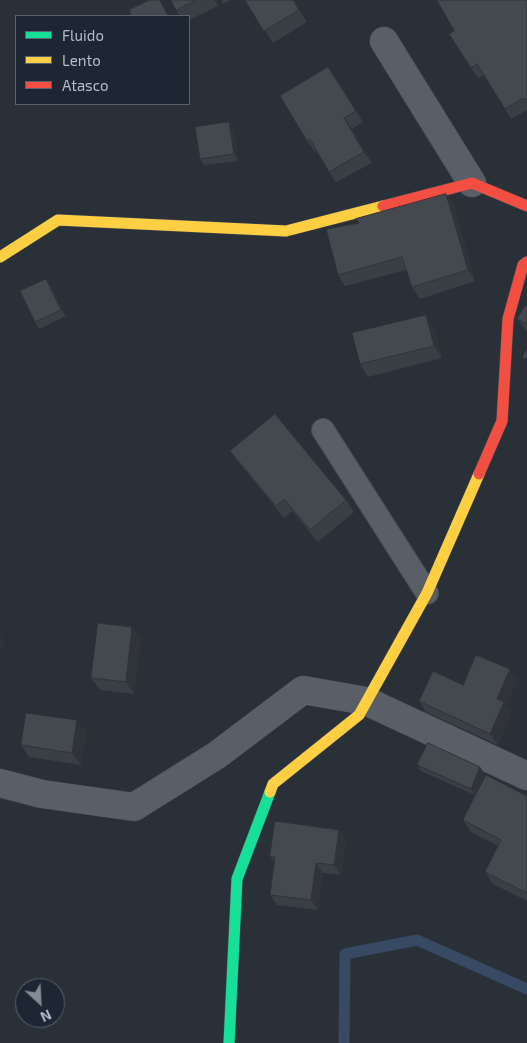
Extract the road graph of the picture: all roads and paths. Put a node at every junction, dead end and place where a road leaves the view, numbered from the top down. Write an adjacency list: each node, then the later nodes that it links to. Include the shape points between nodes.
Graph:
1 (384, 41): 2 (street)
2 (472, 183): 3 (street); 4 (street, via 286,231 58,220)
3 (527, 206)
4 (0, 257)
5 (527, 262): 7 (street, via 523,266 508,319 502,421)
6 (323, 430): 7 (lane)
7 (427, 593): 8 (street)
8 (366, 701): 9 (street); 10 (street, via 303,690 217,755 134,807 42,794); 11 (street, via 359,716 273,784 237,879)
9 (527, 776)
10 (0, 783)
11 (228, 1043)

